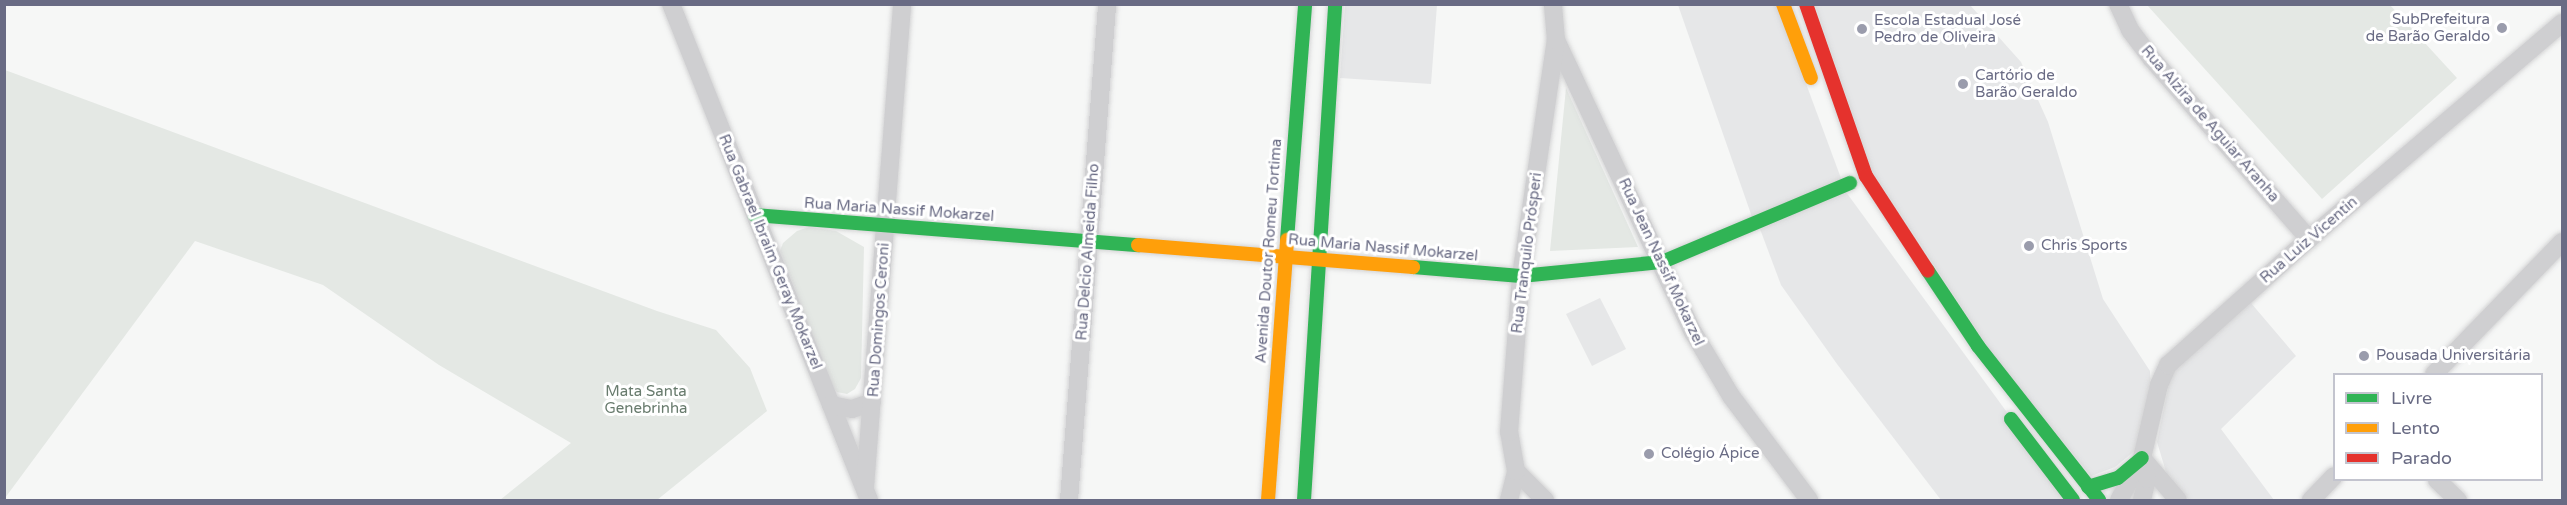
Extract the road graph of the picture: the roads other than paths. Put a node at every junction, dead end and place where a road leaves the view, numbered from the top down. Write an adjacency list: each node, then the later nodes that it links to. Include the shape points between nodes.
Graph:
1 (671, 4): 14 (street, Rua Gabrael Ibraim Geray Mokarzel)
2 (902, 4): 15 (street, Rua Domingos Ceroni)
3 (1107, 4): 17 (street, Rua Delcio Almeida Filho)
4 (1305, 4): 19 (main road, Avenida Doutor Romeu Tortima)
5 (1335, 4): 20 (main road)
6 (1553, 4): 11 (street, Rua Tranquilo Prósperi)
7 (1783, 4): 12 (main road)
8 (1806, 4): 31 (main road, via 1866,176 1978,346)
9 (2118, 4): 16 (street, Rua Alzira de Aguiar Aranha, via 2130,30 2152,59)
10 (2562, 23): 16 (street, Rua Luiz Vicentin)
11 (1556, 40): 21 (street, Rua Jean Nassif Mokarzel); 22 (street, Rua Tranquilo Prósperi)
12 (1816, 94)
13 (1850, 183): 21 (main road, Rua Maria Nassif Mokarzel)
14 (755, 215): 15 (main road, Rua Maria Nassif Mokarzel); 25 (street, Rua Gabrael Ibraim Geray Mokarzel)
15 (886, 225): 17 (main road, Rua Maria Nassif Mokarzel); 24 (street, Rua Domingos Ceroni)
16 (2309, 238): 27 (street, Rua Luiz Vicentin, via 2168,365 2159,385)
17 (1088, 241): 19 (main road, Rua Maria Nassif Mokarzel); 33 (street, Rua Delcio Almeida Filho)
18 (2562, 242): 23 (street)
19 (1285, 256): 20 (main road, Rua Maria Nassif Mokarzel); 34 (main road, Avenida Doutor Romeu Tortima)
20 (1321, 259): 22 (main road, Rua Maria Nassif Mokarzel); 35 (main road)
21 (1662, 262): 22 (main road, Rua Maria Nassif Mokarzel); 38 (street, Rua Jean Nassif Mokarzel, via 1693,332 1731,396)
22 (1521, 276): 28 (street, Rua Tranquilo Prósperi, via 1509,432)
23 (2436, 373)
24 (872, 402): 25 (street, via 852,409); 32 (street, Rua Domingos Ceroni)
25 (831, 405): 32 (street, Rua Gabrael Ibraim Geray Mokarzel)
26 (2001, 406): 39 (main road)
27 (2142, 459): 31 (main road, via 2118,478); 41 (street, Rua Luiz Vicentin); 42 (street, via 2146,479); 43 (street)
28 (1516, 471): 36 (street, Rua Tranquilo Prósperi); 37 (street)
29 (2333, 477): 44 (street)
30 (2438, 481): 45 (street)
31 (2088, 487): 40 (main road)
32 (867, 496)
33 (1069, 501)
34 (1268, 501)
35 (1304, 501)
36 (1509, 501)
37 (1545, 501)
38 (1809, 501)
39 (2073, 501)
40 (2099, 501)
41 (2119, 501)
42 (2142, 501)
43 (2178, 501)
44 (2311, 501)
45 (2458, 501)

